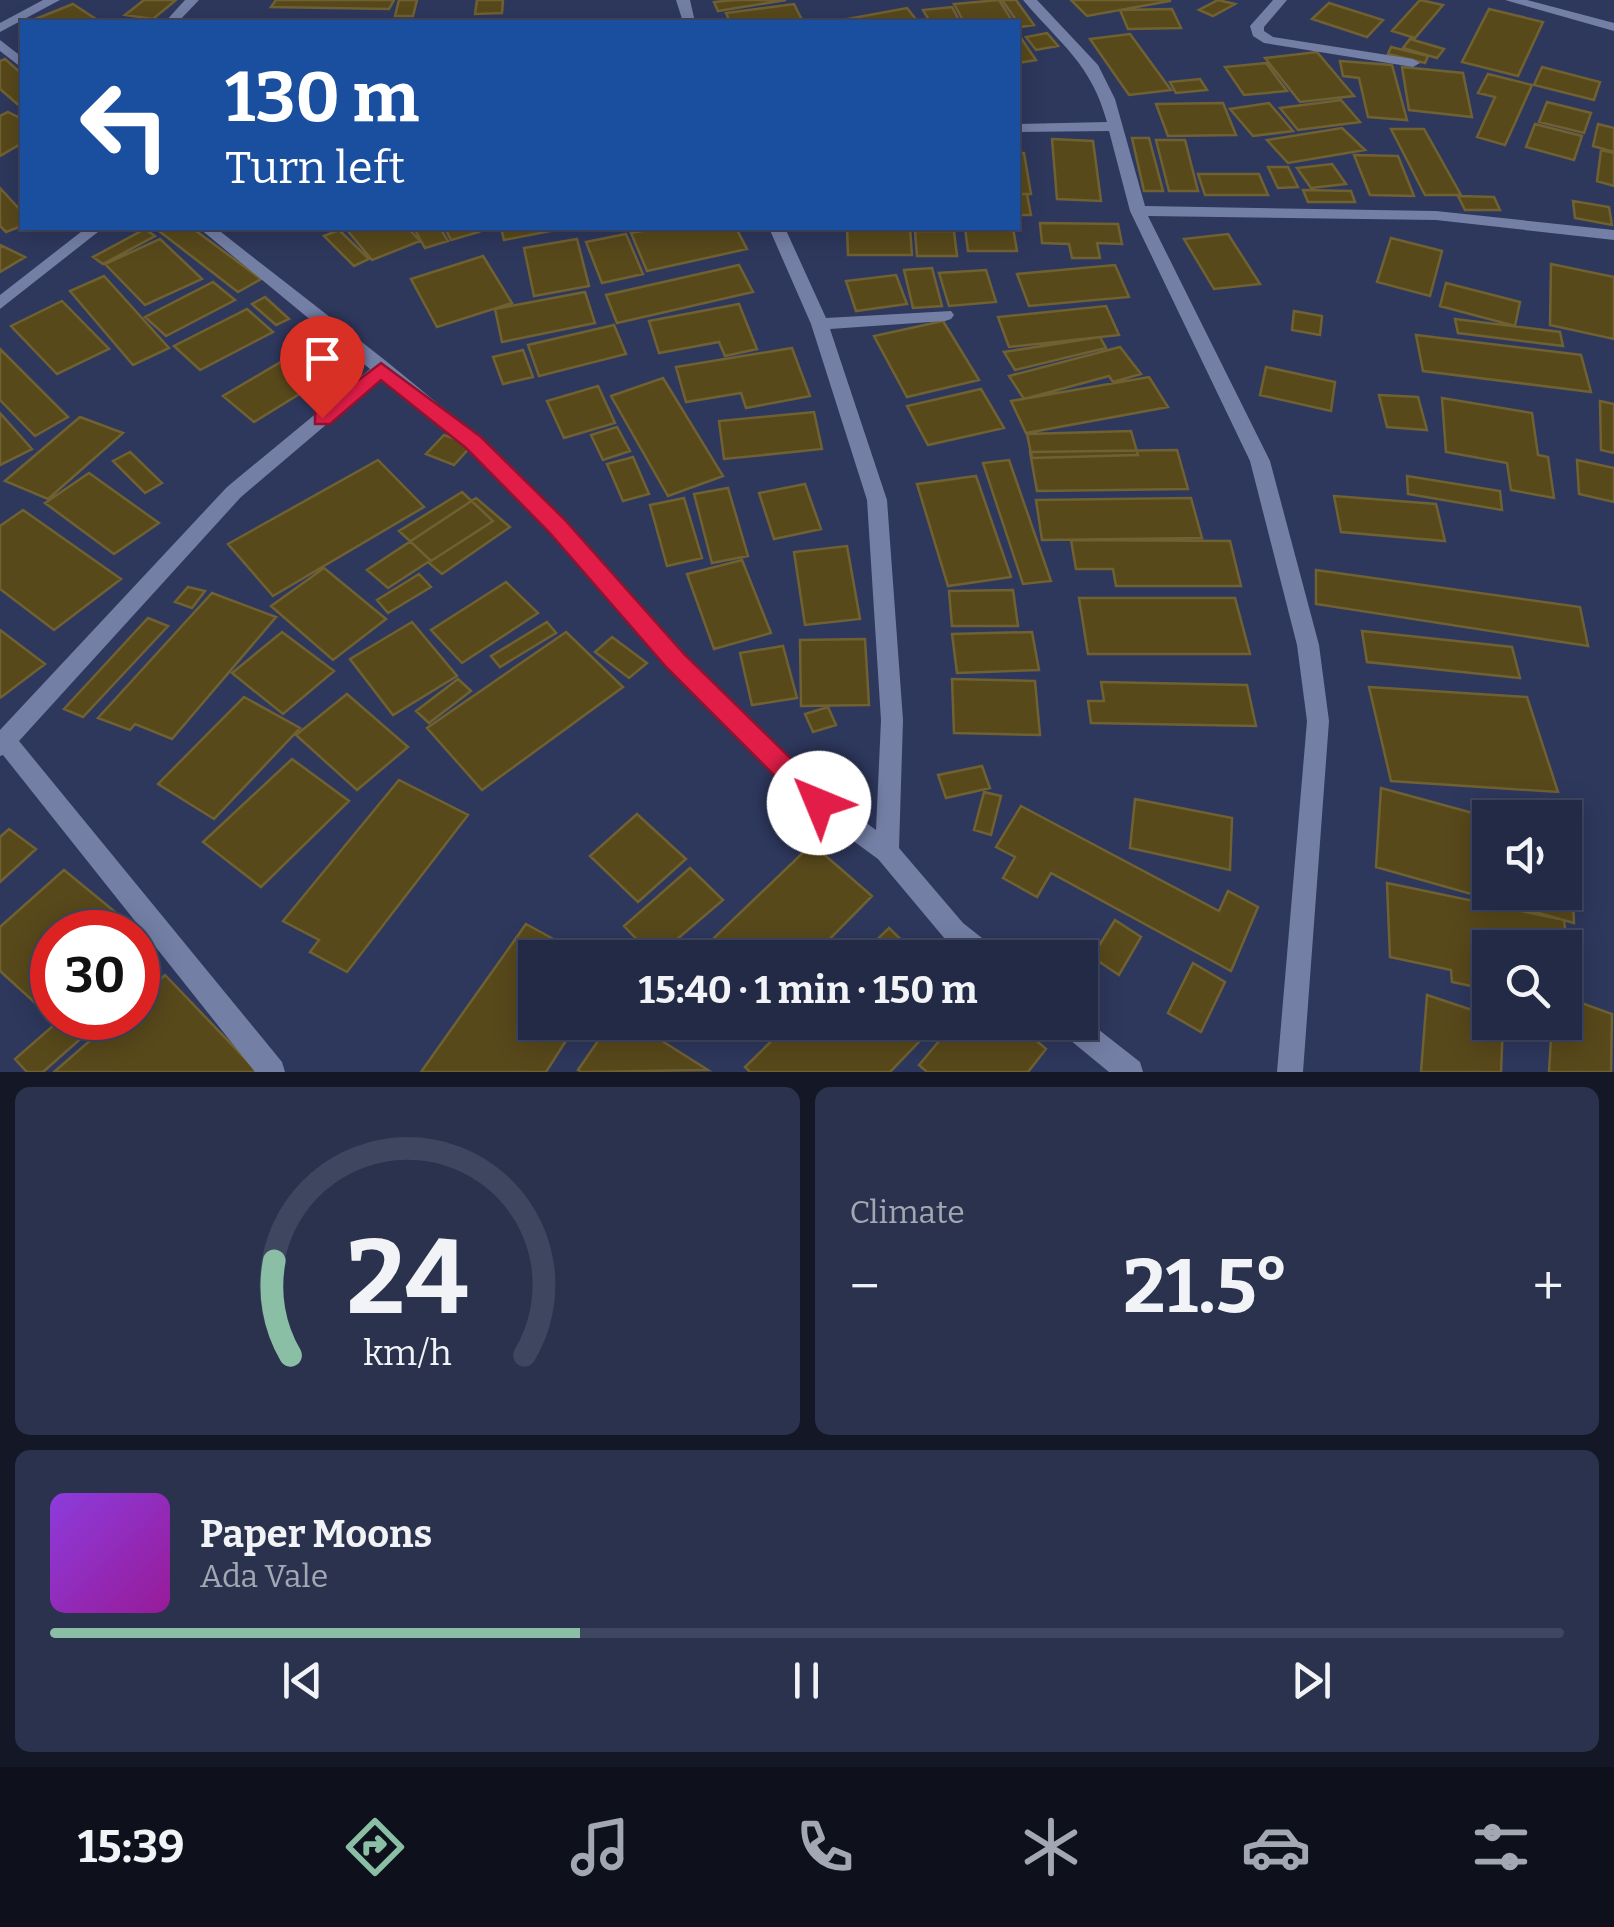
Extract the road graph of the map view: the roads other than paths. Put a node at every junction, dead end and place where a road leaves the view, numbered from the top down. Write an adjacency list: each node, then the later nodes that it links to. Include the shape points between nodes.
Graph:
1 (53, 0): 8 (street)
2 (192, 0): 6 (street)
3 (1030, 0): 10 (street, via 1092,65)
4 (1280, 0): 9 (street, via 1257,26 1269,40)
5 (1512, 0): 7 (street)
6 (173, 20)
7 (1614, 27)
8 (0, 28)
9 (1413, 64)
10 (1116, 126): 11 (street); 12 (street)
11 (1020, 128)
12 (1138, 211): 16 (street, via 1529,220); 27 (street, via 1260,461 1308,645 1318,722)
13 (92, 230): 17 (street)
14 (209, 230): 20 (street)
15 (778, 230): 19 (street)
16 (1614, 235)
17 (0, 304)
18 (945, 315): 19 (street)
19 (820, 324): 22 (street, via 877,500 892,720)
20 (381, 370): 21 (street, via 234,492); 22 (street, via 473,442 819,803)
21 (2, 744): 25 (street)
22 (887, 851): 23 (street)
23 (965, 940)
24 (1090, 1040): 26 (street)
25 (272, 1072)
26 (1130, 1072)
27 (1290, 1072)

